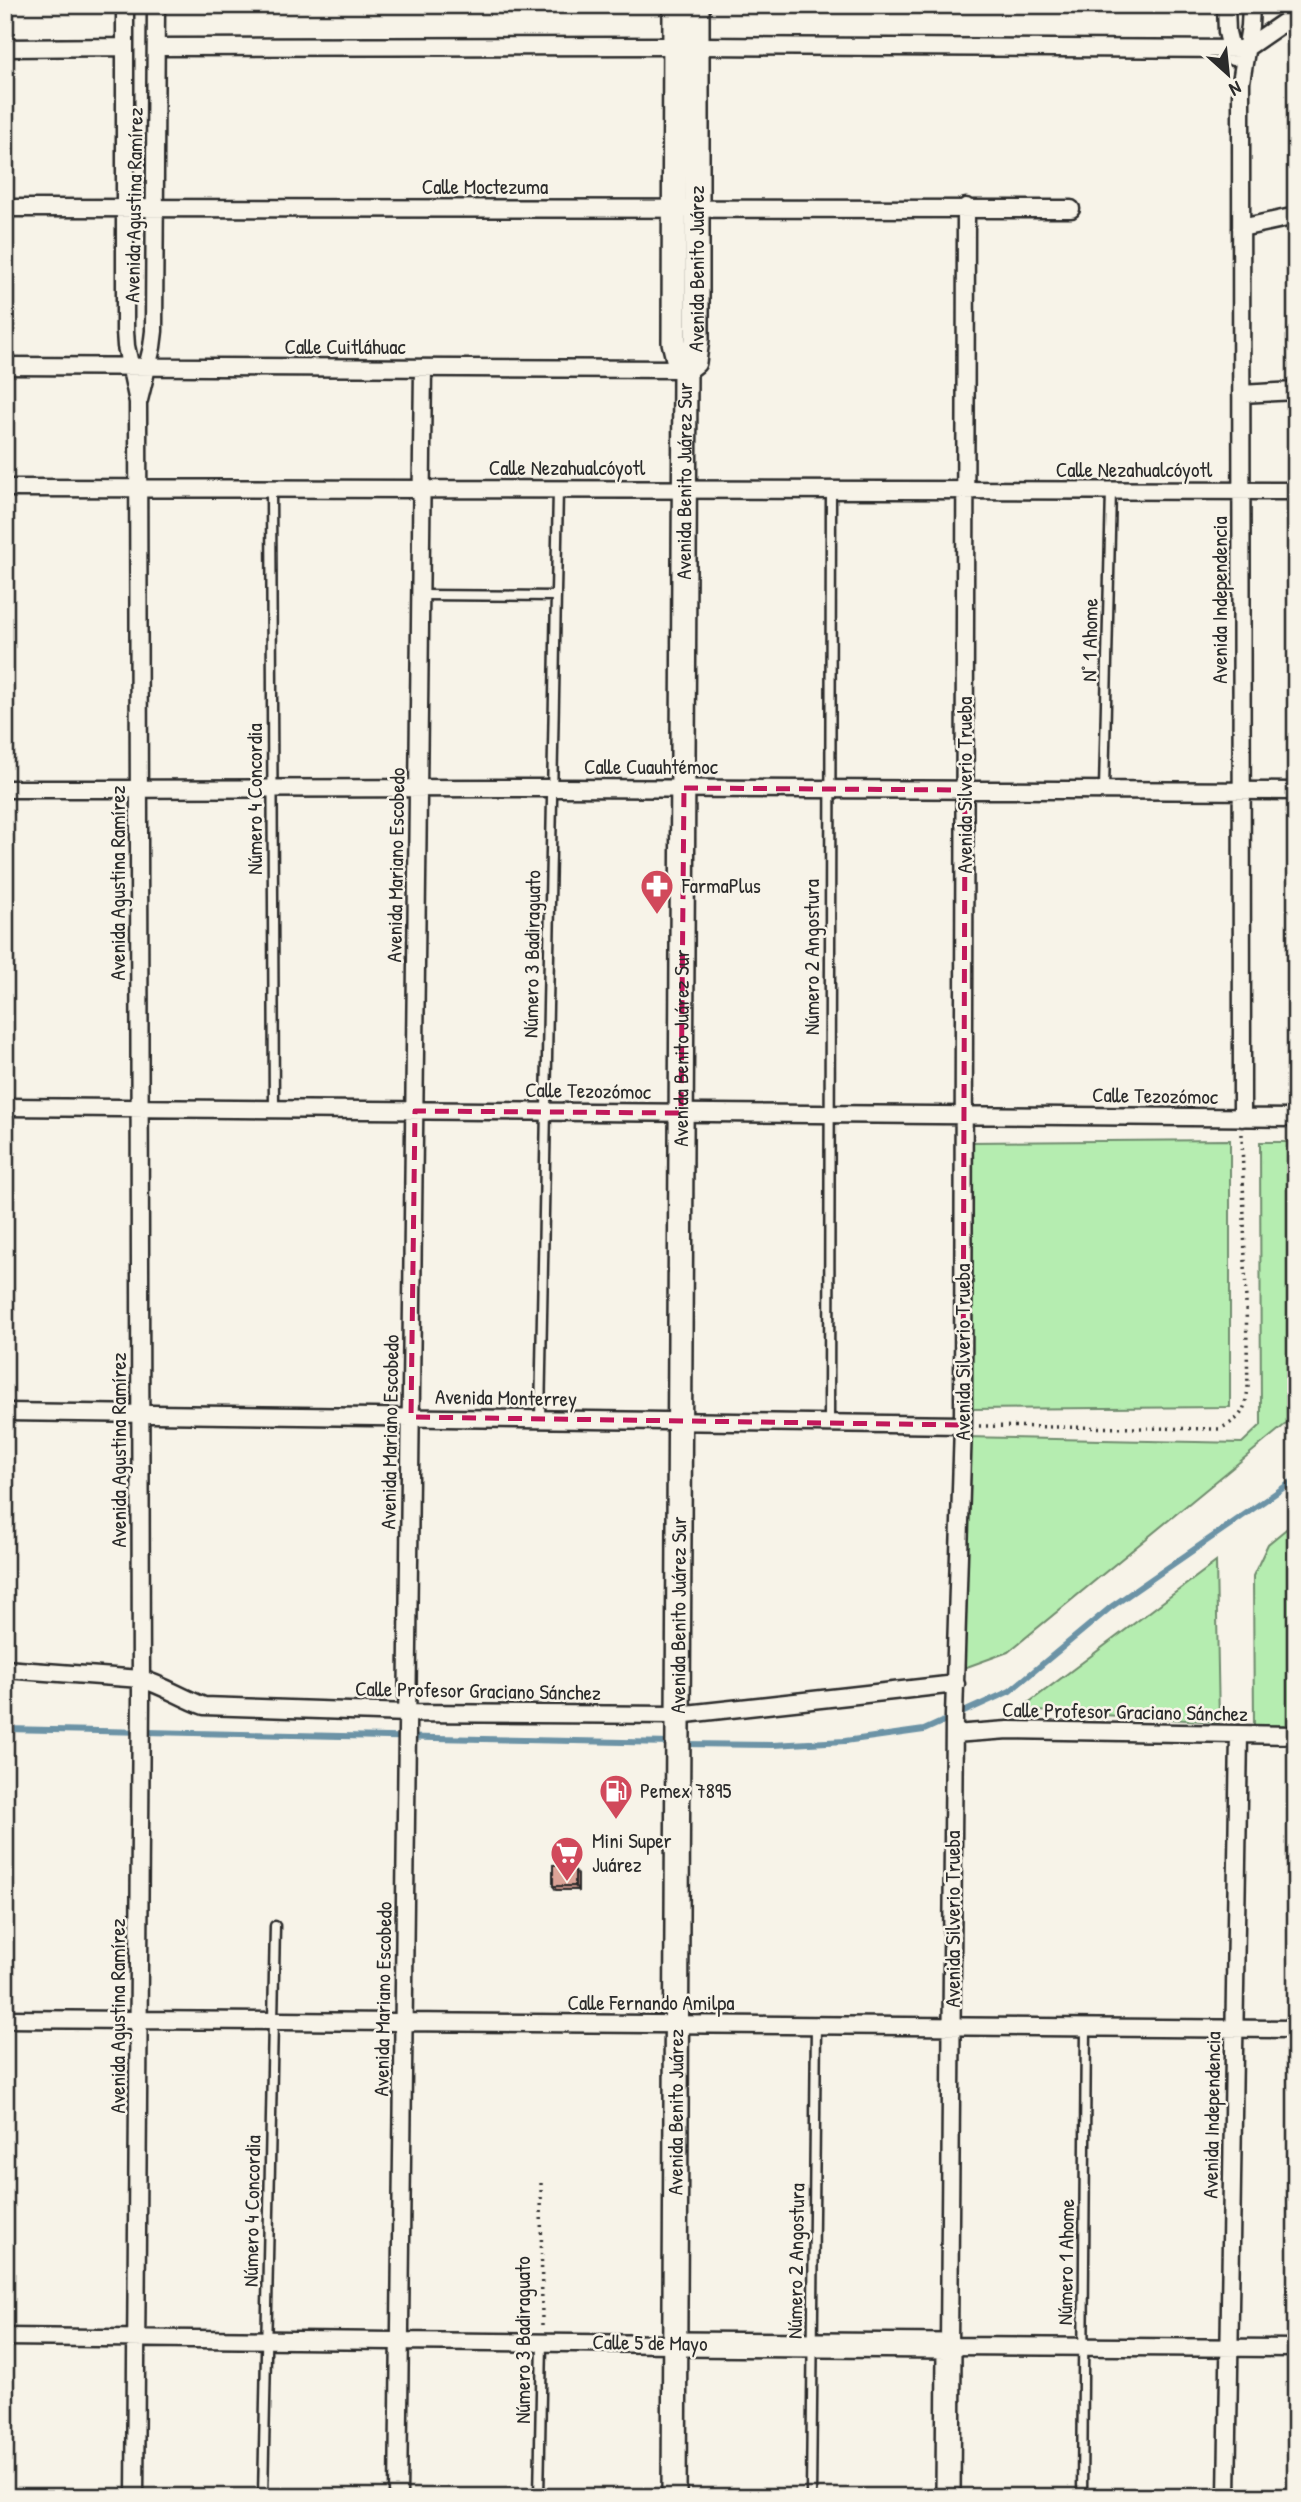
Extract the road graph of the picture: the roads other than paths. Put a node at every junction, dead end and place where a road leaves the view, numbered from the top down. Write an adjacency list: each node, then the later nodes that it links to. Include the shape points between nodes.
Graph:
1 (125, 5): 9 (street, Avenida Agustina Ramírez)
2 (156, 5): 10 (street, Avenida Agustina Ramírez)
3 (675, 5): 8 (street, Avenida Benito Juárez)
4 (697, 5): 8 (street, Avenida Benito Juárez)
5 (1226, 5): 12 (street, Avenida Independencia)
6 (1251, 5): 12 (street, Avenida Independencia, via 1250,26)
7 (1296, 14): 12 (street)
8 (686, 46): 10 (street); 12 (street); 17 (street, Avenida Benito Juárez)
9 (125, 47): 11 (street); 15 (street, Avenida Agustina Ramírez)
10 (156, 47): 16 (street, Avenida Agustina Ramírez)
11 (5, 48)
12 (1238, 49): 20 (street, Avenida Independencia)
13 (966, 207): 17 (street, Calle Moctezuma); 18 (street, Calle Moctezuma); 36 (street, Avenida Silverio Trueba)
14 (5, 208): 15 (street, Calle Moctezuma)
15 (126, 208): 16 (street, Calle Moctezuma); 22 (street, Avenida Agustina Ramírez, via 126,346)
16 (155, 208): 17 (street, Calle Moctezuma); 23 (street, Avenida Agustina Ramírez, via 154,331)
17 (686, 208): 25 (street, Avenida Benito Juárez, via 697,352)
18 (1071, 209)
19 (1296, 216): 20 (street)
20 (1241, 228): 27 (street, Avenida Independencia)
21 (5, 366): 22 (street, Calle Cuitláhuac)
22 (131, 367): 23 (street, Calle Cuitláhuac); 28 (street, Avenida Agustina Ramírez)
23 (148, 367): 24 (street, Calle Cuitláhuac); 28 (street, Avenida Agustina Ramírez)
24 (423, 368): 25 (street, Calle Cuitláhuac); 32 (street, Avenida Mariano Escobedo)
25 (685, 369): 34 (street, Avenida Benito Juárez Sur)
26 (1296, 391): 27 (street)
27 (1241, 394): 38 (street, Avenida Independencia)
28 (138, 402): 30 (street, Avenida Agustina Ramírez)
29 (5, 488): 30 (street, Calle Nezahualcóyotl)
30 (138, 488): 31 (street, Calle Nezahualcóyotl); 45 (street, Avenida Agustina Ramírez)
31 (271, 489): 32 (street, Calle Nezahualcóyotl); 46 (lane, Número 4 Concordia)
32 (422, 489): 33 (street, Calle Nezahualcóyotl); 40 (street, Avenida Mariano Escobedo)
33 (558, 489): 34 (street, Calle Nezahualcóyotl); 41 (lane, Número 3 Badiraguato)
34 (686, 490): 35 (street, Calle Nezahualcóyotl); 47 (street, Avenida Benito Juárez Sur)
35 (831, 490): 36 (street, Calle Nezahualcóyotl); 48 (lane, Número 2 Angostura)
36 (965, 490): 37 (street, Calle Nezahualcóyotl); 49 (street, Avenida Silverio Trueba)
37 (1111, 490): 38 (street, Calle Nezahualcóyotl); 50 (lane, N° 1 Ahome)
38 (1241, 491): 39 (street, Calle Nezahualcóyotl); 51 (street, Avenida Independencia)
39 (1296, 491)
40 (421, 595): 41 (lane); 42 (street, Avenida Mariano Escobedo)
41 (556, 596): 43 (lane, Número 3 Badiraguato)
42 (418, 788): 43 (street, Calle Cuauhtémoc); 46 (street, Calle Cuauhtémoc); 56 (street, Avenida Mariano Escobedo)
43 (553, 788): 47 (street, Calle Cuauhtémoc); 57 (lane, Número 3 Badiraguato)
44 (5, 789): 45 (street, Calle Cuauhtémoc)
45 (139, 789): 46 (street, Calle Cuauhtémoc); 54 (street, Avenida Agustina Ramírez)
46 (272, 789): 55 (lane, Número 4 Concordia)
47 (684, 789): 48 (street, Calle Cuauhtémoc); 58 (street, Avenida Benito Juárez Sur)
48 (830, 789): 49 (street, Calle Cuauhtémoc); 59 (lane, Número 2 Angostura)
49 (965, 790): 50 (street, Calle Cuauhtémoc); 60 (street, Avenida Silverio Trueba)
50 (1104, 790): 51 (street, Calle Cuauhtémoc)
51 (1242, 791): 52 (street, Calle Cuauhtémoc); 61 (street, Avenida Independencia)
52 (1296, 791)
53 (5, 1107): 54 (street, Calle Tezozómoc)
54 (140, 1108): 55 (street, Calle Tezozómoc); 64 (street, Avenida Agustina Ramírez)
55 (274, 1109): 56 (street, Calle Tezozómoc)
56 (415, 1111): 57 (street, Calle Tezozómoc); 65 (street, Avenida Mariano Escobedo)
57 (546, 1112): 58 (street, Calle Tezozómoc); 66 (lane, Número 3 Badiraguato)
58 (681, 1113): 59 (street, Calle Tezozómoc); 67 (street, Avenida Benito Juárez Sur)
59 (829, 1114): 60 (street, Calle Tezozómoc); 68 (lane, Número 2 Angostura)
60 (964, 1115): 61 (street, Calle Tezozómoc); 69 (street, Avenida Silverio Trueba)
61 (1242, 1118): 62 (street, Calle Tezozómoc)
62 (1296, 1118)
63 (5, 1412): 64 (street, Avenida Monterrey)
64 (140, 1413): 65 (street, Avenida Monterrey); 71 (street, Avenida Agustina Ramírez)
65 (411, 1418): 66 (street, Avenida Monterrey); 73 (street, Avenida Mariano Escobedo)
66 (540, 1419): 67 (street, Avenida Monterrey)
67 (679, 1421): 68 (street, Avenida Monterrey); 74 (street, Avenida Benito Juárez Sur)
68 (829, 1423): 69 (street, Avenida Monterrey)
69 (963, 1425): 72 (street, Avenida Silverio Trueba)
70 (5, 1669): 71 (street, Calle Profesor Graciano Sánchez)
71 (141, 1679): 73 (street, Calle Profesor Graciano Sánchez, via 204,1706); 80 (street, Avenida Agustina Ramírez)
72 (956, 1684): 74 (street, Calle Profesor Graciano Sánchez); 75 (street, Avenida Silverio Trueba)
73 (408, 1713): 74 (street, Calle Profesor Graciano Sánchez); 82 (street, Avenida Mariano Escobedo)
74 (677, 1721): 83 (street, Avenida Benito Juárez)
75 (954, 1734): 76 (street, Calle Profesor Graciano Sánchez, via 1008,1730); 85 (street, Avenida Silverio Trueba)
76 (1239, 1734): 77 (street, Calle Profesor Graciano Sánchez); 87 (street, Avenida Independencia)
77 (1296, 1735)
78 (275, 1926): 81 (lane, Número 4 Concordia)
79 (5, 2019): 80 (street, Calle Fernando Amilpa)
80 (139, 2020): 81 (street, Calle Fernando Amilpa); 90 (street, Avenida Agustina Ramírez)
81 (273, 2021): 82 (street, Calle Fernando Amilpa); 91 (lane, Número 4 Concordia)
82 (404, 2022): 83 (street, Calle Fernando Amilpa); 92 (street, Avenida Mariano Escobedo)
83 (677, 2024): 84 (street, Calle Fernando Amilpa); 94 (street, Avenida Benito Juárez)
84 (816, 2025): 85 (street, Calle Fernando Amilpa); 95 (lane, Número 2 Angostura)
85 (953, 2026): 86 (street, Calle Fernando Amilpa); 96 (street, Avenida Silverio Trueba)
86 (1086, 2027): 87 (street, Calle Fernando Amilpa); 97 (lane, Número 1 Ahome)
87 (1234, 2028): 88 (street, Calle Fernando Amilpa); 99 (street, Avenida Independencia)
88 (1296, 2029)
89 (5, 2337): 90 (street, Calle 5 de Mayo)
90 (137, 2339): 91 (street, Calle 5 de Mayo); 100 (street, Avenida Agustina Ramírez)
91 (267, 2340): 92 (street, Calle 5 de Mayo); 101 (lane, Número 4 Concordia)
92 (400, 2341): 93 (street, Calle 5 de Mayo); 102 (street, Avenida Mariano Escobedo)
93 (542, 2343): 94 (street, Calle 5 de Mayo); 103 (lane, Número 3 Badiraguato)
94 (676, 2344): 95 (street, Calle 5 de Mayo); 104 (street, Avenida Benito Juárez)
95 (813, 2345): 96 (street, Calle 5 de Mayo); 105 (lane, Número 2 Angostura)
96 (949, 2346): 97 (street, Calle 5 de Mayo); 106 (street, Avenida Silverio Trueba)
97 (1083, 2347): 99 (street, Calle 5 de Mayo); 107 (lane, Número 1 Ahome)
98 (1296, 2347): 99 (street, Calle 5 de Mayo)
99 (1229, 2348): 108 (street, Avenida Independencia)
100 (135, 2497)
101 (263, 2497)
102 (398, 2497)
103 (540, 2497)
104 (674, 2497)
105 (811, 2497)
106 (947, 2497)
107 (1082, 2497)
108 (1227, 2497)

